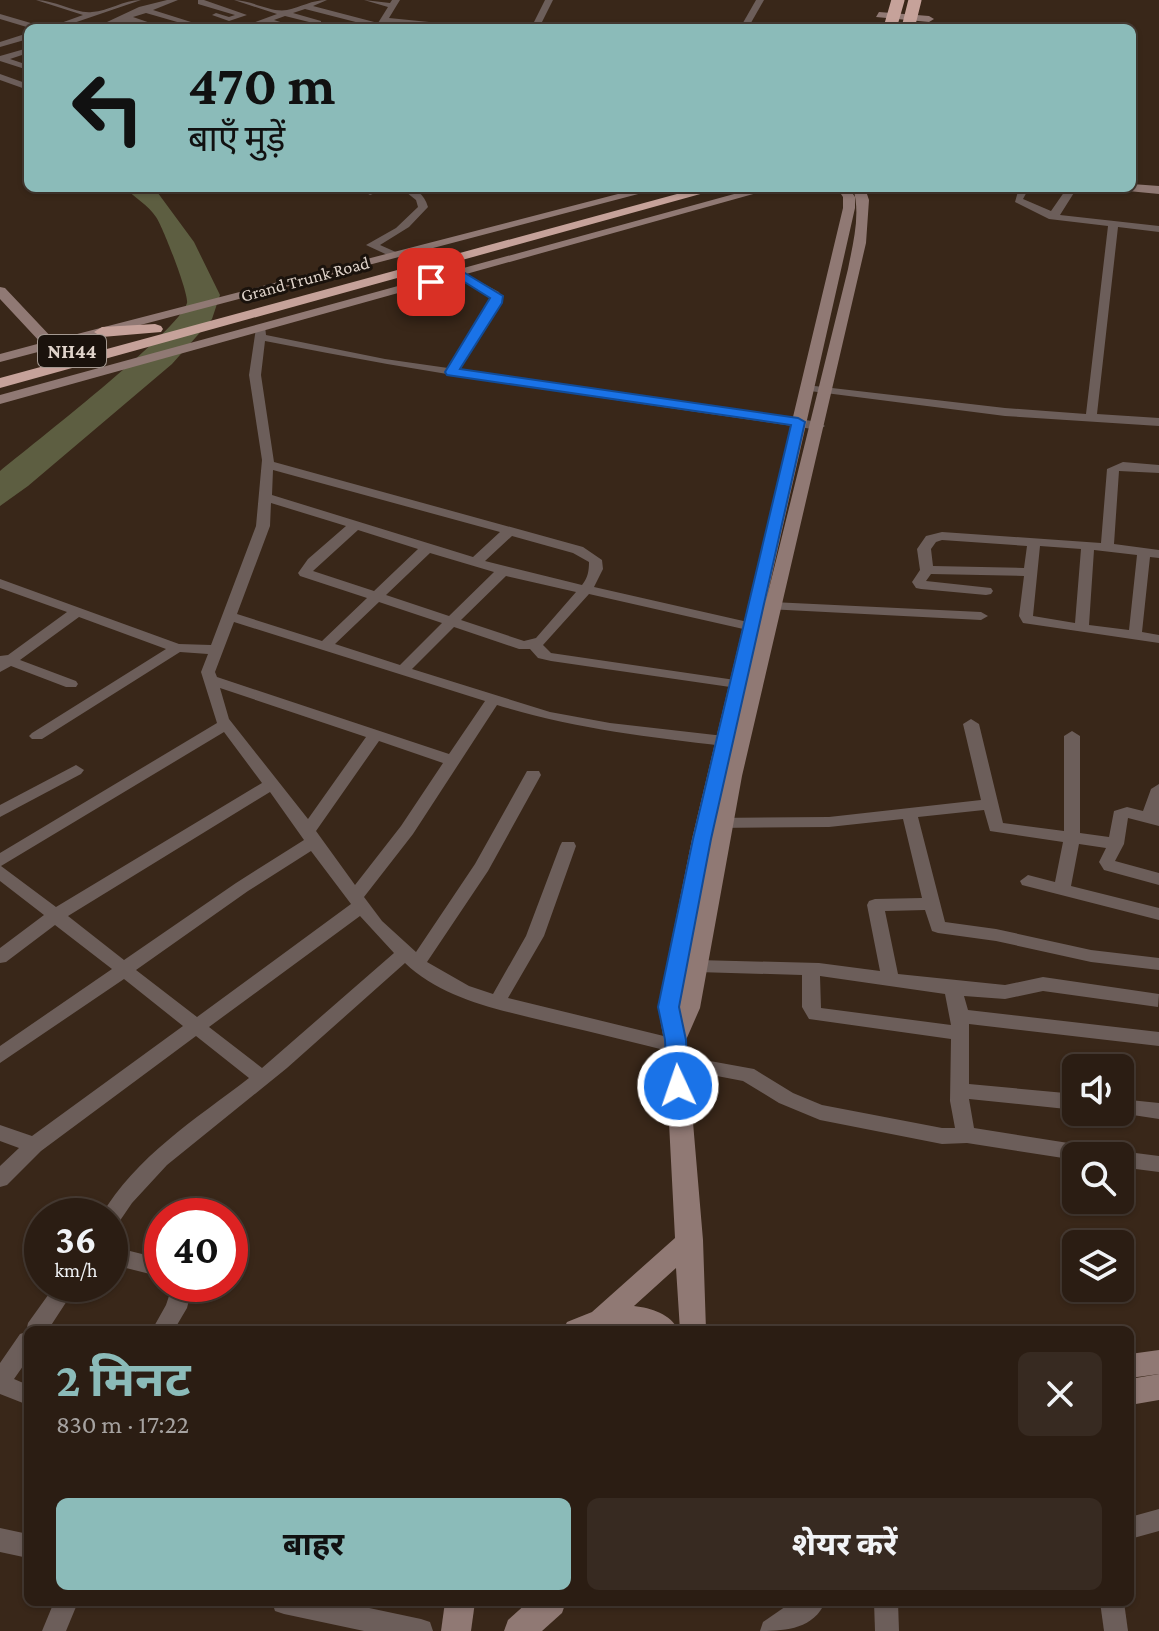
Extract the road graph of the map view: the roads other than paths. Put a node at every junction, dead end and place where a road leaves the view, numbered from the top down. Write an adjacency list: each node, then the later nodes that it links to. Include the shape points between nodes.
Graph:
1 (40, 0): 15 (street)
2 (65, 0): 15 (street)
3 (137, 0): 16 (street)
4 (174, 0): 21 (street)
5 (238, 0): 20 (street)
6 (287, 0): 20 (street)
7 (323, 0): 18 (street)
8 (368, 0): 14 (street)
9 (549, 0): 43 (street)
10 (760, 0): 44 (street)
11 (884, 0): 26 (street)
12 (898, 0): 46 (highway, bridge)
13 (915, 0): 47 (highway, bridge)
14 (394, 3): 42 (street)
15 (53, 4): 24 (street)
16 (124, 4): 21 (street); 24 (street)
17 (188, 6): 19 (street)
18 (305, 6): 22 (street); 23 (street)
19 (207, 7): 19 (street, via 229,10 243,15 230,19); 37 (street)
20 (265, 8): 23 (street)
21 (145, 10): 36 (street, via 123,17); 37 (street)
22 (325, 12): 25 (street); 32 (street)
23 (285, 13): 29 (street); 32 (street)
24 (90, 15): 31 (street)
25 (339, 15): 30 (street); 32 (street)
26 (879, 15): 28 (street); 45 (street)
27 (0, 16): 33 (street)
28 (929, 19)
29 (267, 20): 38 (street); 39 (street)
30 (359, 20): 40 (street); 41 (street)
31 (66, 23): 34 (street); 35 (street)
32 (303, 23)
33 (25, 24)
34 (63, 24)
35 (69, 24)
36 (145, 24)
37 (191, 24)
38 (255, 24)
39 (278, 24)
40 (348, 24)
41 (376, 24)
42 (381, 24)
43 (537, 24)
44 (746, 24)
45 (876, 24)
46 (891, 24)
47 (909, 24)
48 (24, 37): 49 (street)
49 (0, 45)
50 (24, 51): 51 (street)
51 (1, 58): 52 (street)
52 (24, 65)
53 (24, 67): 54 (street)
54 (0, 76): 55 (street)
55 (24, 85)
56 (1136, 188): 57 (street)
57 (1159, 190)
58 (411, 192): 69 (street, via 423,207 389,238 371,245)
59 (638, 192): 69 (street)
60 (664, 192): 74 (highway, Grand Trunk Road / NH44)
61 (699, 192): 74 (highway, Grand Trunk Road / NH44)
62 (755, 192): 72 (street)
63 (858, 192): 70 (street); 71 (street, via 865,212)
64 (1022, 192): 66 (street, via 1018,200)
65 (1069, 192): 66 (street)
66 (1052, 217): 67 (street)
67 (1113, 225): 68 (street); 88 (street)
68 (1159, 229)
69 (394, 255): 74 (street)
70 (834, 269): 71 (street); 85 (street)
71 (853, 272): 86 (street)
72 (460, 274): 78 (street); 83 (street, via 497,299)
73 (0, 291): 79 (street)
74 (237, 307): 77 (highway, NH44); 77 (street)
75 (0, 310): 80 (street)
76 (102, 332): 77 (highway); 79 (street)
77 (144, 332): 82 (highway, NH44); 84 (highway, NH44)
78 (260, 332): 83 (street); 87 (street); 92 (street, via 255,375)
79 (51, 345): 80 (street)
80 (35, 349): 81 (street)
81 (0, 358)
82 (0, 371)
83 (451, 372): 89 (street)
84 (0, 383)
85 (806, 388): 86 (street); 89 (street)
86 (826, 390): 88 (street); 91 (street)
87 (0, 400)
88 (1091, 418): 90 (street)
89 (798, 422): 91 (street); 115 (street)
90 (1159, 422)
91 (819, 426): 110 (street)
92 (267, 464): 94 (street); 96 (street)
93 (1159, 469): 100 (street, via 1113,469)
94 (265, 497): 95 (street); 112 (street, via 263,526)
95 (357, 524): 99 (street); 109 (street, via 305,573)
96 (507, 533): 102 (street); 107 (street, via 590,555 596,569)
97 (1034, 542): 98 (street); 103 (street, via 935,537 924,549); 105 (street)
98 (1088, 545): 100 (street); 116 (street)
99 (428, 547): 102 (street); 109 (street)
100 (1107, 547): 101 (street)
101 (1152, 553): 117 (street)
102 (476, 562): 104 (street)
103 (927, 570): 105 (street); 108 (street, via 921,585)
104 (503, 571): 107 (street); 114 (street)
105 (1031, 572): 116 (street, via 1028,620)
106 (0, 583): 111 (street)
107 (581, 591): 115 (street); 120 (street)
108 (986, 591)
109 (377, 598): 114 (street); 119 (street)
110 (772, 606): 113 (street); 115 (street)
111 (78, 611): 121 (street); 123 (street)
112 (229, 616): 119 (street); 122 (street)
113 (981, 616)
114 (452, 621): 120 (street, via 507,642); 124 (street)
115 (758, 629): 127 (street); 144 (street)
116 (1082, 629): 117 (street)
117 (1135, 636): 118 (street)
118 (1159, 639)
119 (326, 645): 124 (street)
120 (535, 645): 127 (street, via 551,657)
121 (177, 648): 122 (street); 131 (street)
122 (216, 650): 125 (street)
123 (3, 662): 126 (street)
124 (403, 670): 128 (street)
125 (210, 680): 130 (street); 132 (street)
126 (71, 684)
127 (737, 684): 134 (street)
128 (494, 698): 134 (street, via 572,722); 135 (street)
129 (971, 724): 140 (street)
130 (225, 725): 138 (street); 149 (street)
131 (37, 736)
132 (375, 736): 135 (street); 145 (street)
133 (1072, 736): 146 (street)
134 (724, 741): 144 (street)
135 (451, 760): 154 (street)
136 (76, 770): 141 (street)
137 (533, 775): 159 (street, via 482,867)
138 (270, 785): 145 (street); 157 (street)
139 (1159, 789): 143 (street)
140 (989, 804): 142 (street); 146 (street, via 1000,829)
141 (1, 808)
142 (909, 813): 144 (street, via 829,822); 155 (street)
143 (1153, 820): 147 (street, via 1127,812 1120,815)
144 (714, 823): 161 (street); 171 (street, via 669,1007)
145 (311, 837): 154 (street); 163 (street)
146 (1072, 838): 147 (street); 153 (street)
147 (1116, 844): 151 (street, via 1108,865)
148 (568, 846): 167 (street, via 535,936)
149 (0, 861)
150 (0, 872): 157 (street)
151 (1159, 879)
152 (1028, 881): 153 (street)
153 (1062, 889): 156 (street)
154 (358, 901): 159 (street); 169 (street)
155 (931, 904): 160 (street, via 942,929); 164 (street, via 875,905)
156 (1159, 914)
157 (55, 916): 158 (street); 163 (street)
158 (0, 957)
159 (411, 959): 167 (street, via 463,991); 173 (street)
160 (1159, 964)
161 (697, 966): 162 (street); 171 (street)
162 (811, 969): 164 (street); 168 (street, via 815,1014)
163 (124, 970): 169 (street); 172 (street)
164 (890, 979): 165 (street)
165 (951, 988): 166 (street, via 1005,992 1043,984); 168 (street)
166 (1158, 1000)
167 (497, 1002): 171 (street)
168 (959, 1024): 170 (street); 174 (street)
169 (195, 1026): 173 (street); 180 (street)
170 (1159, 1039)
171 (676, 1049): 179 (street, via 747,1074 820,1112 942,1136); 186 (street)
172 (0, 1056)
173 (262, 1078): 185 (street, via 152,1164)
174 (960, 1091): 175 (street); 179 (street)
175 (1062, 1101)
176 (1134, 1108): 177 (street)
177 (1159, 1111)
178 (0, 1133): 180 (street)
179 (967, 1135): 181 (street)
180 (34, 1145): 184 (street)
181 (1062, 1150)
182 (1134, 1161): 183 (street)
183 (1159, 1164)
184 (0, 1179)
185 (122, 1198)
186 (690, 1240): 189 (street); 194 (street)
187 (55, 1302): 190 (street)
188 (178, 1302): 191 (street)
189 (603, 1317): 192 (street); 193 (street)
190 (39, 1326)
191 (165, 1326)
192 (584, 1326)
193 (662, 1326)
194 (693, 1326)
195 (24, 1347): 198 (street)
196 (1159, 1362): 197 (street)
197 (1134, 1365)
198 (0, 1382): 201 (street)
199 (1159, 1387): 200 (street)
200 (1134, 1391)
201 (24, 1393)
202 (1159, 1520): 203 (street)
203 (1134, 1527)
204 (0, 1540): 205 (street)
205 (24, 1545)
206 (64, 1606): 213 (street)
207 (303, 1606): 214 (street)
208 (459, 1606): 215 (street)
209 (547, 1606): 216 (street)
210 (807, 1606): 217 (street)
211 (886, 1606): 218 (street)
212 (1113, 1606): 219 (street)
213 (54, 1631)
214 (421, 1631)
215 (456, 1631)
216 (519, 1631)
217 (772, 1631)
218 (887, 1631)
219 (1116, 1631)

